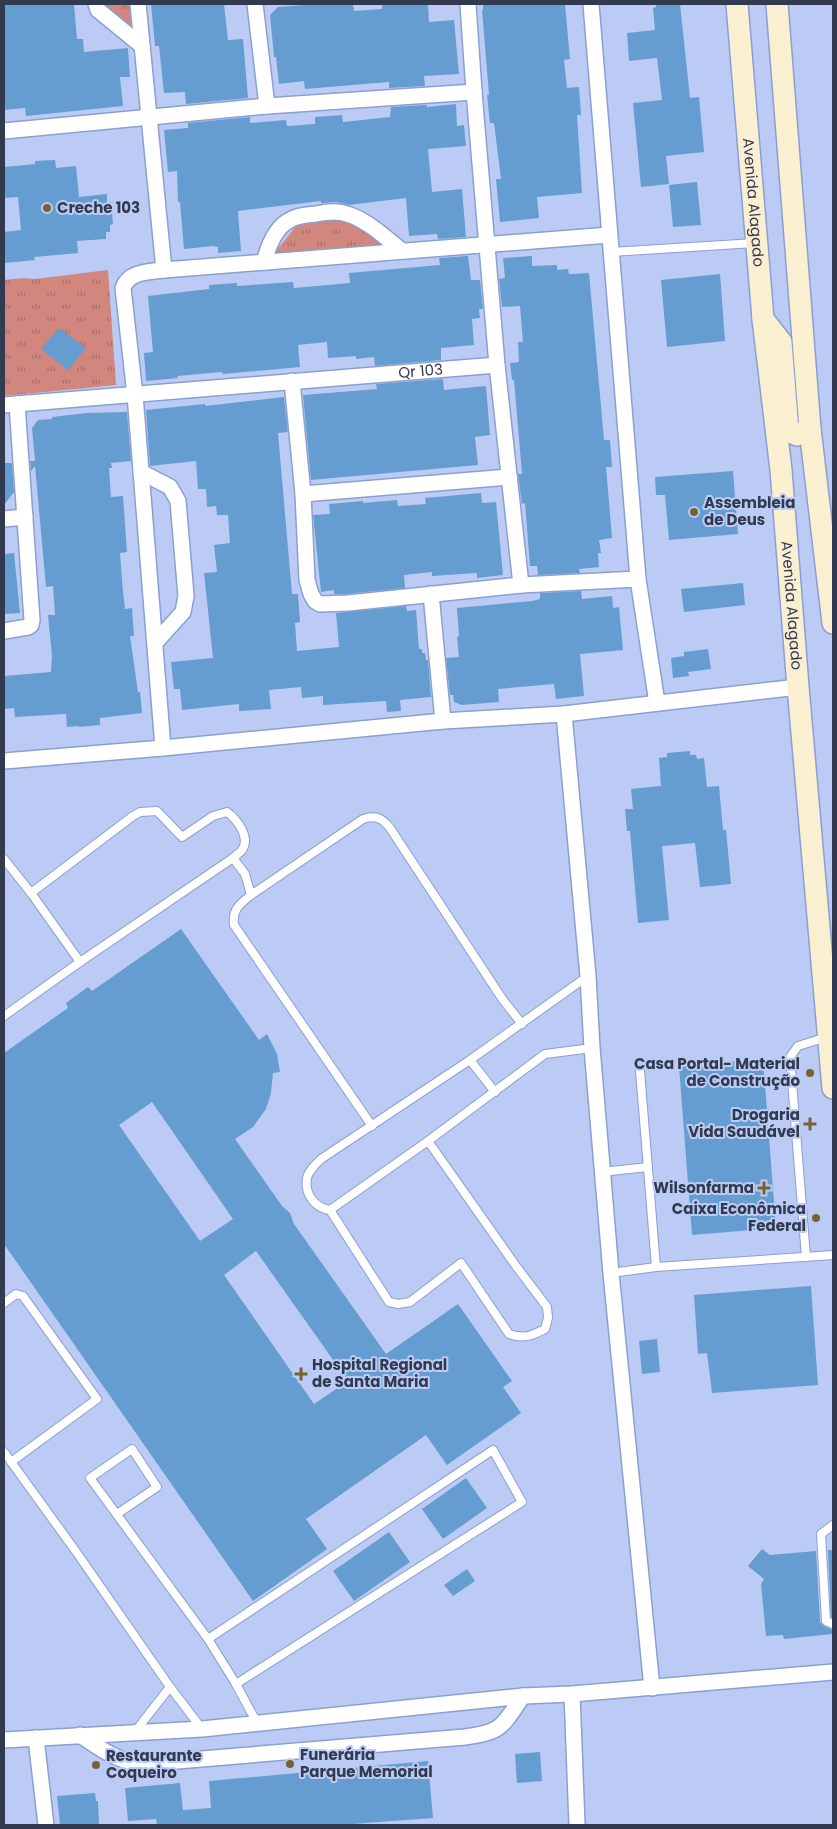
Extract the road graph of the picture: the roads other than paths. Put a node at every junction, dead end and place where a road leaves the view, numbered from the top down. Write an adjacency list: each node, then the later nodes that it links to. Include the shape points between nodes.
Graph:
1 (96, 4): 8 (street, via 98,10)
2 (138, 4): 8 (street)
3 (255, 4): 10 (street)
4 (468, 4): 9 (street)
5 (591, 4): 13 (street)
6 (737, 4): 14 (main road, Avenida Alagado)
7 (777, 4): 25 (main road)
8 (142, 46): 11 (street)
9 (474, 92): 10 (street); 15 (street)
10 (267, 106): 11 (street)
11 (149, 118): 12 (street); 19 (street)
12 (4, 131)
13 (609, 235): 15 (street); 17 (street)
14 (757, 243): 17 (lane); 20 (main road, Avenida Alagado)
15 (487, 245): 16 (street); 21 (street)
16 (402, 251): 18 (street); 18 (street, via 356,217 331,212 287,221 269,244)
17 (611, 252): 32 (street)
18 (264, 262): 19 (street)
19 (164, 270): 23 (street, via 137,274 125,282 123,288)
20 (763, 319): 25 (main road, via 781,342 788,430 796,435); 26 (main road, Avenida Alagado)
21 (497, 364): 22 (street, Qr 103); 28 (street)
22 (292, 381): 23 (street, Qr 103); 29 (street)
23 (135, 395): 24 (street, Qr 103); 27 (street)
24 (10, 404): 30 (street)
25 (810, 429): 35 (main road)
26 (781, 470): 35 (main road, via 809,467 819,557); 39 (main road, Avenida Alagado)
27 (141, 472): 38 (street); 38 (street, via 170,487 178,501 186,596 183,612)
28 (509, 477): 29 (street); 33 (street)
29 (303, 494): 34 (street, via 307,580 315,601 320,604 348,604)
30 (25, 517): 31 (street); 37 (street, via 32,620 28,627)
31 (4, 519)
32 (638, 579): 33 (street); 40 (street)
33 (521, 585): 34 (street)
34 (431, 594): 42 (street)
35 (831, 597): 36 (main road)
36 (833, 623)
37 (4, 630)
38 (155, 643): 43 (street)
39 (798, 688): 40 (street); 53 (main road, Avenida Alagado)
40 (657, 703): 41 (street)
41 (564, 714): 42 (street); 50 (street)
42 (443, 721): 43 (street)
43 (163, 748): 44 (street)
44 (4, 761)
45 (233, 858): 47 (lane, via 242,851 244,836 233,816 227,812 212,816 182,837 157,811 140,812); 48 (lane, via 245,874); 49 (lane)
46 (4, 859): 47 (lane)
47 (31, 893): 49 (lane)
48 (251, 895): 52 (lane, via 363,819 377,817 390,828); 59 (lane, via 236,907 234,924)
49 (80, 962): 51 (lane)
50 (588, 976): 52 (lane); 54 (street)
51 (4, 1016)
52 (522, 1024): 55 (lane)
53 (828, 1036): 57 (main road, Avenida Alagado); 65 (lane, via 798,1046 790,1057)
54 (592, 1048): 58 (lane, via 545,1054); 62 (street)
55 (470, 1060): 58 (lane); 59 (lane)
56 (640, 1071): 61 (lane)
57 (833, 1088)
58 (495, 1092): 60 (lane)
59 (372, 1126): 63 (lane, via 312,1168 307,1187 310,1197 316,1206)
60 (428, 1141): 63 (lane); 63 (lane, via 547,1307 545,1329 529,1337 509,1334 461,1263 410,1302 389,1302)
61 (648, 1167): 62 (lane); 66 (lane)
62 (602, 1172): 67 (street)
63 (330, 1210)
64 (833, 1255): 65 (lane)
65 (806, 1257): 66 (lane)
66 (656, 1268): 67 (lane)
67 (611, 1273): 78 (street)
68 (4, 1303): 70 (lane, via 16,1294 23,1296 97,1399)
69 (4, 1452): 70 (lane)
70 (11, 1462): 77 (lane)
71 (117, 1514): 71 (lane, via 158,1487 132,1449 90,1478); 74 (lane)
72 (833, 1525): 73 (lane, via 821,1534 826,1620)
73 (833, 1624)
74 (208, 1639): 76 (lane); 76 (lane, via 493,1450 522,1502)
75 (833, 1672): 78 (street)
76 (236, 1684): 81 (lane)
77 (170, 1687): 82 (lane); 83 (lane)
78 (652, 1688): 79 (street)
79 (572, 1694): 80 (street); 88 (street)
80 (523, 1696): 81 (street); 84 (street, via 502,1726 485,1734 455,1738 141,1764 124,1761)
81 (257, 1723): 82 (street)
82 (202, 1729): 83 (street)
83 (134, 1733): 84 (street)
84 (80, 1735): 85 (street)
85 (36, 1738): 86 (street); 87 (street)
86 (4, 1740)
87 (46, 1825)
88 (577, 1825)

